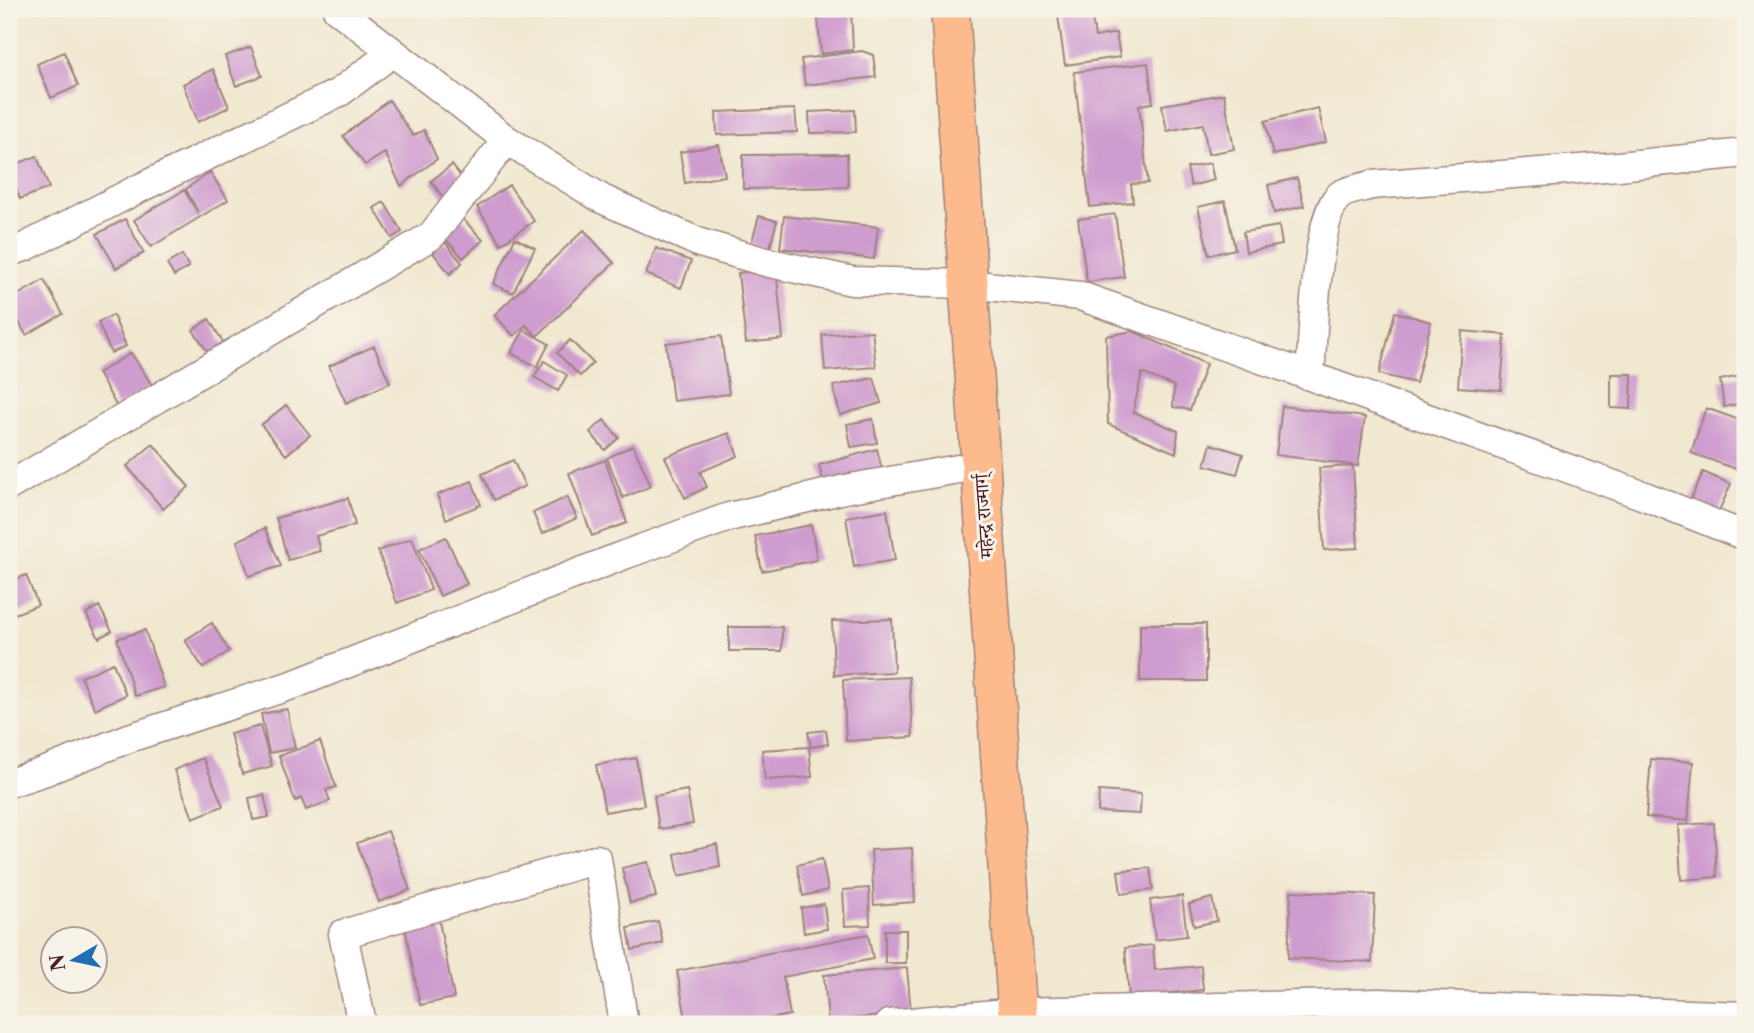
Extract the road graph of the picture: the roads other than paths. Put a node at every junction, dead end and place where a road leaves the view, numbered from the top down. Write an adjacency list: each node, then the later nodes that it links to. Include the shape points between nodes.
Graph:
1 (337, 9): 3 (street)
2 (950, 9): 7 (highway, महेन्द्र राज्मार्ग्)
3 (392, 53): 4 (street); 6 (street, via 340,92)
4 (506, 140): 7 (street, via 602,199 700,243 852,281); 10 (street, via 431,236)
5 (1745, 153): 8 (street, via 1371,185 1340,195 1328,213 1319,256)
6 (9, 252)
7 (968, 284): 8 (street, via 1080,296); 9 (highway, महेन्द्र राज्मार्ग्)
8 (1310, 376): 11 (street)
9 (981, 465): 12 (street, via 845,489 729,517 295,684); 14 (highway, महेन्द्र राज्मार्ग्)
10 (9, 486)
11 (1745, 536)
12 (9, 783)
13 (1745, 1016): 14 (street, via 1379,1003)
14 (1018, 1018): 17 (street)
15 (362, 1024): 16 (street, via 343,934 597,859)
16 (624, 1024)
17 (889, 1024)

